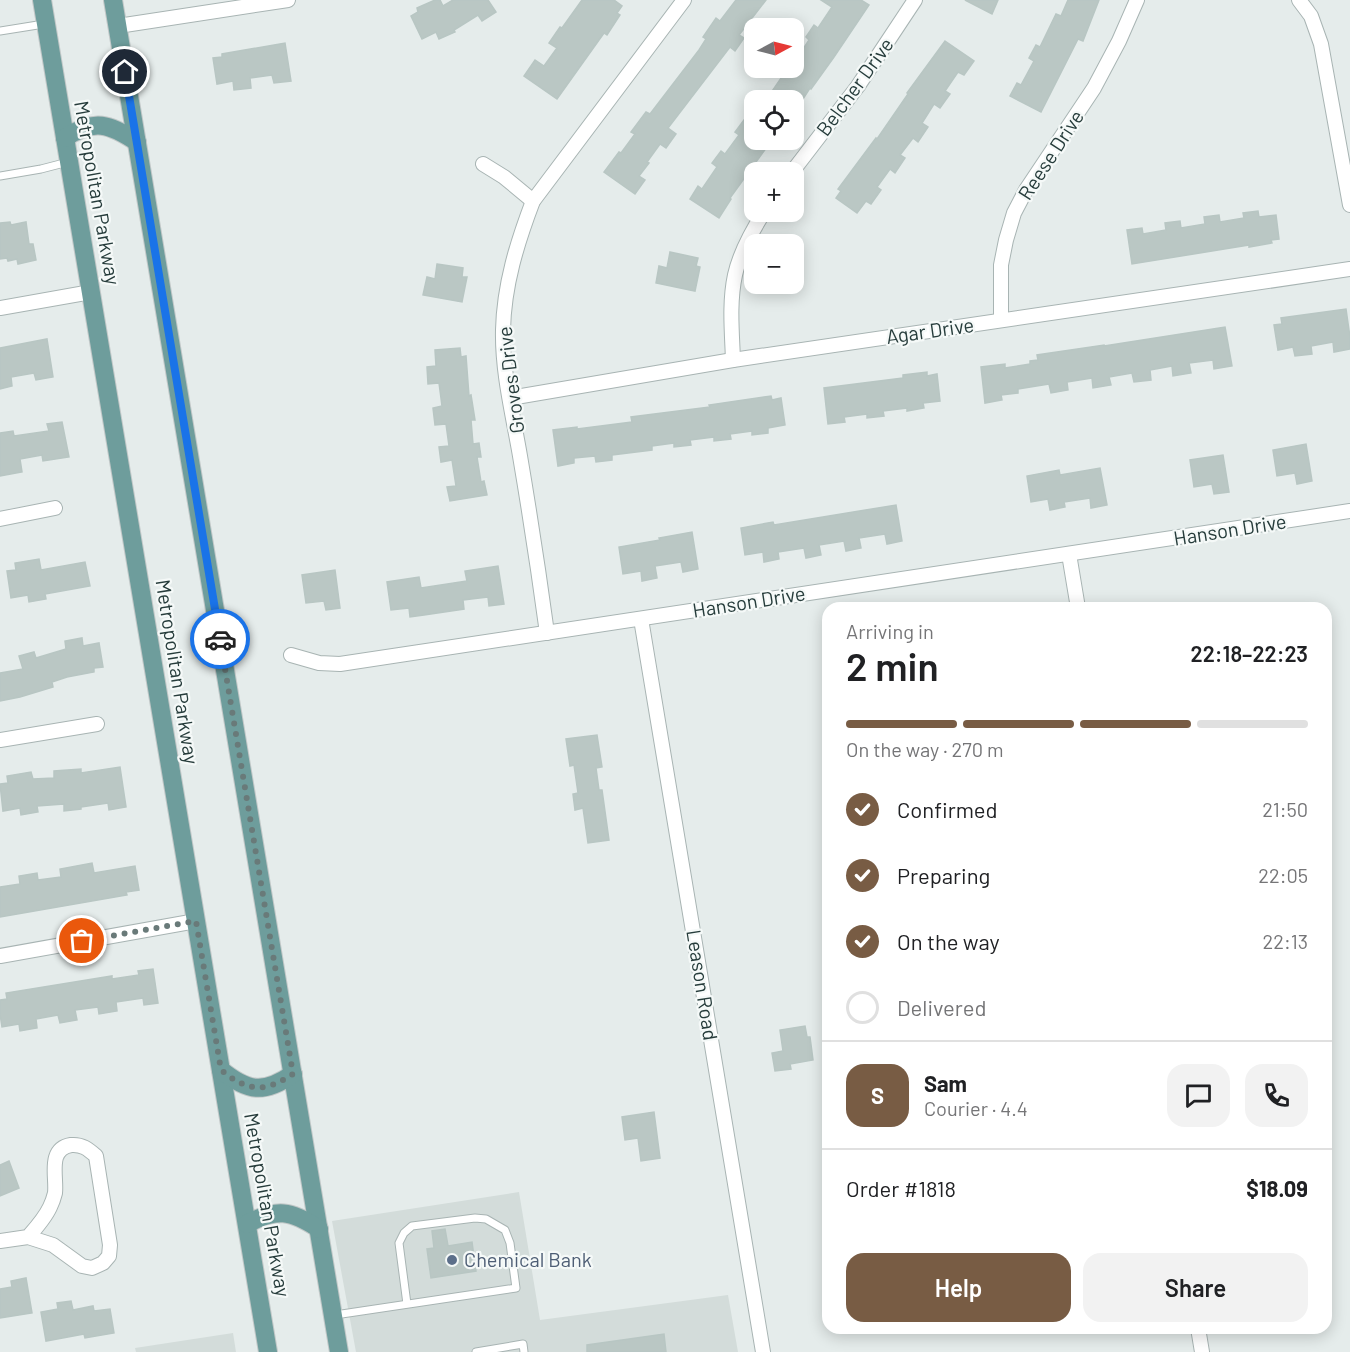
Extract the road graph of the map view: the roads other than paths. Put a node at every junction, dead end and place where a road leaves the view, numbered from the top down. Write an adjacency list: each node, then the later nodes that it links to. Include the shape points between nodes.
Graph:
1 (42, 0): 8 (main road, Metropolitan Parkway)
2 (113, 0): 9 (main road)
3 (288, 0): 9 (street)
4 (684, 0): 17 (street, Groves Drive)
5 (915, 0): 14 (street, Belcher Drive, via 858,86)
6 (1137, 0): 23 (street, Reese Drive, via 1094,88 1014,213 1001,265)
7 (1299, 0): 18 (street, via 1311,16 1321,44)
8 (46, 23): 10 (lane); 11 (main road, Metropolitan Parkway)
9 (118, 26): 12 (main road)
10 (0, 31)
11 (65, 138): 12 (main road, via 76,130 98,125 120,131); 13 (main road, Metropolitan Parkway)
12 (137, 142): 39 (main road)
13 (69, 161): 16 (lane); 21 (main road, Metropolitan Parkway)
14 (800, 162)
15 (483, 164): 17 (street)
16 (0, 176)
17 (533, 201): 25 (street, Groves Drive, via 514,254 504,310 503,351)
18 (1350, 205)
19 (758, 222): 24 (street, via 742,251 735,274 731,297)
20 (1350, 269): 23 (street, Agar Drive)
21 (91, 292): 22 (street); 36 (main road, Metropolitan Parkway)
22 (0, 308)
23 (1001, 320): 24 (street, Agar Drive)
24 (733, 360): 25 (street, Agar Drive)
25 (510, 398): 32 (street, Groves Drive)
26 (55, 508): 28 (street)
27 (1350, 511): 29 (street, Hanson Drive)
28 (0, 519)
29 (1069, 554): 30 (street); 31 (street, Hanson Drive)
30 (1077, 602)
31 (641, 619): 32 (street, Hanson Drive); 51 (street, Leason Road)
32 (547, 633): 33 (street, Hanson Drive, via 340,663 320,663)
33 (291, 655)
34 (97, 724): 35 (street)
35 (0, 740)
36 (196, 921): 37 (street); 38 (main road, Metropolitan Parkway)
37 (0, 956)
38 (221, 1070): 39 (main road, via 234,1081 261,1088); 40 (main road, Metropolitan Parkway)
39 (293, 1074): 41 (main road)
40 (247, 1224): 41 (main road, via 283,1213); 47 (main road, Metropolitan Parkway)
41 (319, 1229): 45 (main road)
42 (27, 1237): 42 (street, via 53,1245 82,1266 92,1268 109,1257 96,1156 85,1147 63,1148 56,1156 55,1193 50,1208); 43 (street)
43 (0, 1241)
44 (407, 1304): 44 (lane, via 516,1288 505,1230 486,1219 475,1218 412,1226 399,1243); 45 (lane)
45 (333, 1315): 48 (main road)
46 (1199, 1334): 52 (street)
47 (268, 1352)
48 (339, 1352)
49 (476, 1352): 50 (lane, via 523,1344)
50 (524, 1352)
51 (763, 1352)
52 (1202, 1352)

